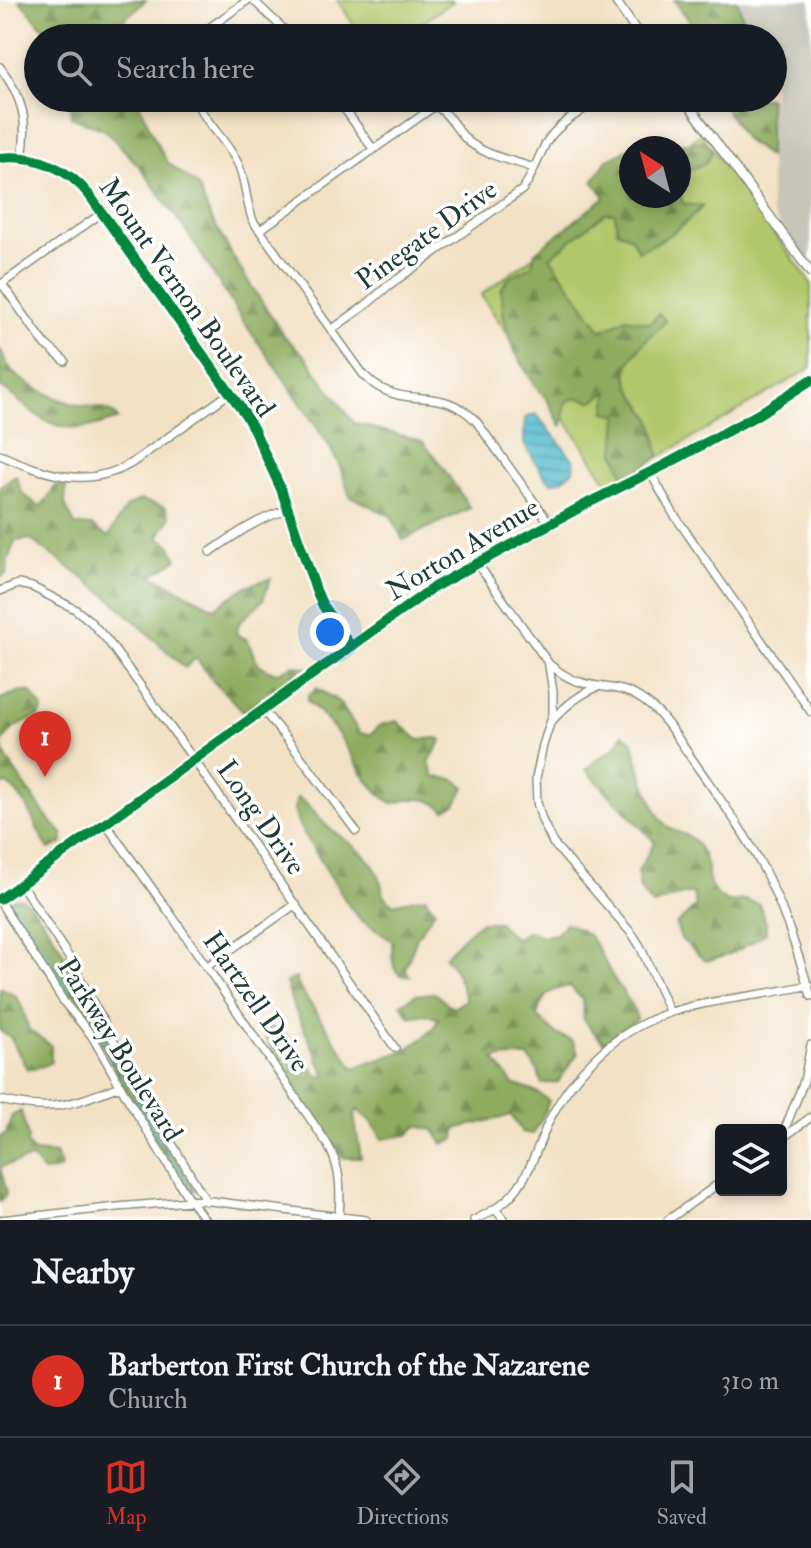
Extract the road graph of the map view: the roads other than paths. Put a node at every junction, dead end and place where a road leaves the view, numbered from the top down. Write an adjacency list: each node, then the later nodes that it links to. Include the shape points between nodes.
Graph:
1 (251, 0): 3 (street); 4 (street)
2 (615, 0): 5 (street)
3 (216, 24)
4 (278, 24)
5 (631, 24)
6 (0, 67): 14 (street, via 23,112)
7 (201, 112): 18 (street, via 234,156 249,211)
8 (347, 112): 13 (street)
9 (424, 112): 13 (street)
10 (443, 112): 16 (street, via 475,146)
11 (582, 112): 16 (street, Pinegate Drive, via 558,129)
12 (694, 112): 19 (street)
13 (373, 149): 18 (street)
14 (22, 157): 15 (street, Mount Vernon Boulevard); 17 (street, Mount Vernon Boulevard, via 67,174)
15 (0, 158)
16 (534, 168): 21 (street, Pinegate Drive, via 515,197)
17 (102, 213): 20 (street); 24 (street, Mount Vernon Boulevard)
18 (260, 230): 21 (street)
19 (811, 273)
20 (1, 284): 22 (street, via 45,344)
21 (331, 330): 28 (street, via 377,386 445,401 467,412)
22 (65, 361)
23 (811, 380): 26 (main road, Norton Avenue)
24 (230, 393): 25 (street, via 132,463 100,477 54,475); 27 (street, Mount Vernon Boulevard, via 260,442)
25 (0, 455)
26 (650, 472): 28 (main road, Norton Avenue); 36 (street)
27 (288, 510): 29 (street, via 253,523); 32 (street, Mount Vernon Boulevard, via 323,606)
28 (550, 524): 30 (main road, Norton Avenue)
29 (210, 552)
30 (477, 563): 32 (main road, Norton Avenue); 33 (street)
31 (0, 591): 38 (street, Long Drive, via 18,584 32,587 90,621)
32 (351, 646): 35 (main road, Norton Avenue)
33 (549, 664): 34 (street, via 580,682); 37 (street)
34 (602, 686): 37 (street, via 581,695); 45 (street, via 631,693 653,708 724,805 772,885)
35 (263, 710): 38 (main road, Norton Avenue); 40 (street)
36 (811, 712)
37 (552, 722): 47 (street, via 536,778 544,827 633,935)
38 (194, 760): 39 (main road, Norton Avenue); 43 (street, Long Drive)
39 (105, 823): 41 (main road, Norton Avenue); 44 (street, Hartzell Drive)
40 (356, 831)
41 (21, 884): 42 (main road, Norton Avenue); 57 (street, Parkway Boulevard, via 68,956)
42 (0, 901): 50 (street, Parkway Boulevard)
43 (296, 904): 44 (street); 49 (street, Long Drive)
44 (206, 967): 59 (street, Hartzell Drive, via 335,1156)
45 (809, 985): 46 (street); 47 (street)
46 (811, 996)
47 (669, 1011): 58 (street, via 612,1044 582,1072 551,1118 526,1176)
48 (811, 1045): 53 (street)
49 (395, 1048)
50 (120, 1086): 51 (street, via 54,1107); 56 (street, Parkway Boulevard)
51 (0, 1100)
52 (811, 1117): 54 (street)
53 (787, 1124)
54 (787, 1134)
55 (715, 1186): 65 (street)
56 (191, 1201): 57 (street); 60 (street); 61 (street, Parkway Boulevard)
57 (206, 1201): 59 (street)
58 (496, 1210): 63 (street); 64 (street)
59 (339, 1216): 62 (street)
60 (0, 1220)
61 (205, 1220)
62 (366, 1220)
63 (474, 1220)
64 (504, 1220)
65 (668, 1220)

